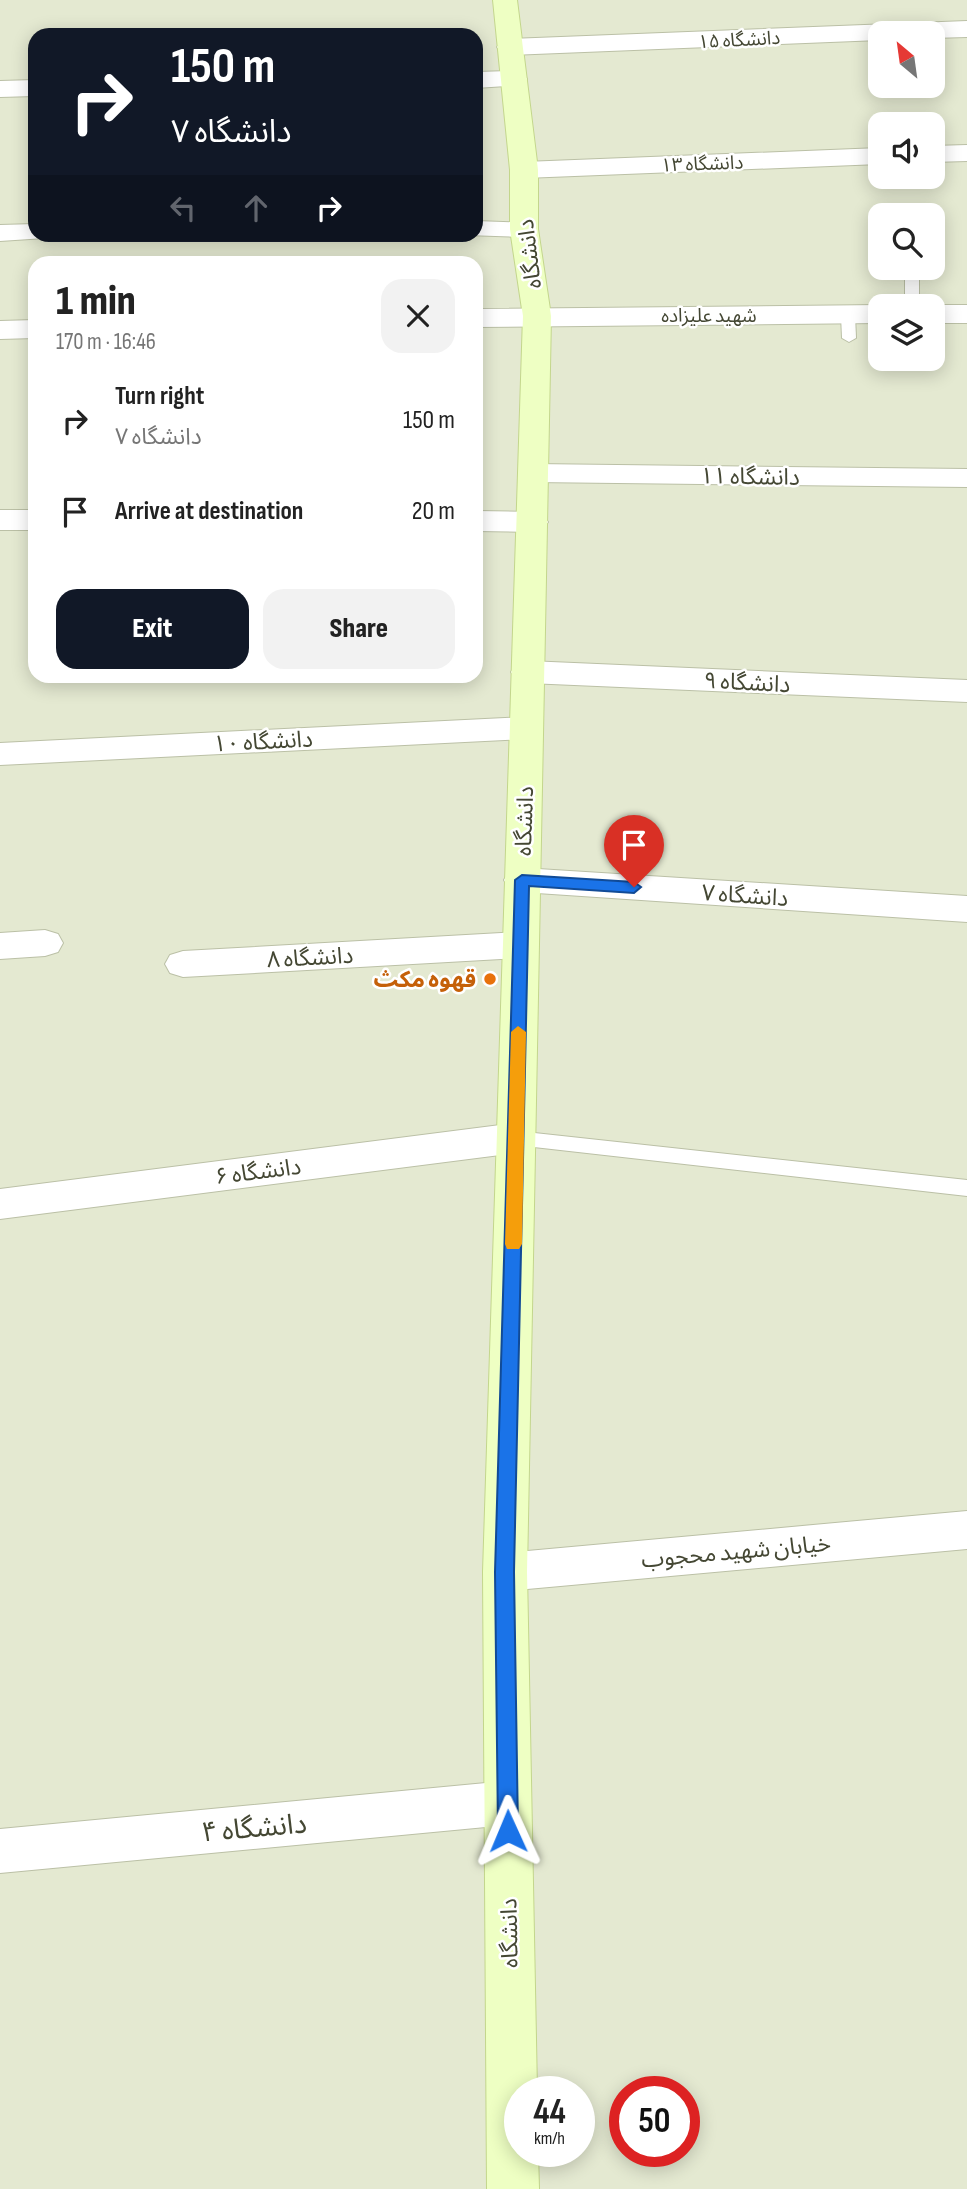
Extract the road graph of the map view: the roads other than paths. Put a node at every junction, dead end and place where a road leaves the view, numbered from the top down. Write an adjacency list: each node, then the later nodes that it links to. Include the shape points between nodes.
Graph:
1 (505, 0): 3 (main road, دانشگاه)
2 (967, 29): 3 (street, دانشگاه ۱۵)
3 (512, 63): 4 (street, دانشگاه ۱۵); 10 (main road, دانشگاه)
4 (483, 77)
5 (28, 88): 6 (street)
6 (0, 89)
7 (967, 153): 8 (street)
8 (945, 154)
9 (868, 156): 10 (street, دانشگاه ۱۳)
10 (524, 170): 12 (main road, دانشگاه)
11 (483, 229): 12 (street)
12 (524, 229): 17 (main road, دانشگاه)
13 (28, 232): 14 (street)
14 (0, 233)
15 (945, 314): 16 (street)
16 (967, 314)
17 (537, 316): 18 (street, شهید علیزاده); 19 (street, شهید علیزاده, via 848,326); 22 (main road, دانشگاه)
18 (483, 318)
19 (868, 318)
20 (28, 329): 21 (street)
21 (0, 330)
22 (533, 473): 23 (street, دانشگاه ۱۱); 27 (main road, دانشگاه)
23 (967, 478)
24 (0, 520): 25 (street)
25 (28, 520)
26 (483, 521): 27 (street)
27 (532, 522): 28 (main road, دانشگاه)
28 (528, 672): 29 (street, دانشگاه ۹); 30 (main road, دانشگاه)
29 (967, 691)
30 (526, 728): 31 (street, دانشگاه ۱۰); 32 (main road, دانشگاه)
31 (0, 754)
32 (522, 880): 33 (street, دانشگاه ۷); 35 (main road, دانشگاه)
33 (967, 909)
34 (45, 943): 36 (street)
35 (520, 945): 37 (street, دانشگاه ۸); 38 (main road, دانشگاه)
36 (0, 946)
37 (183, 964)
38 (516, 1138): 39 (lane); 40 (street, دانشگاه ۶); 42 (main road, دانشگاه)
39 (967, 1188)
40 (0, 1204)
41 (967, 1531): 42 (street, خیابان شهید محجوب)
42 (505, 1572): 43 (main road, دانشگاه)
43 (507, 1803): 44 (street, دانشگاه ۴); 45 (main road, دانشگاه)
44 (0, 1851)
45 (513, 2189)

